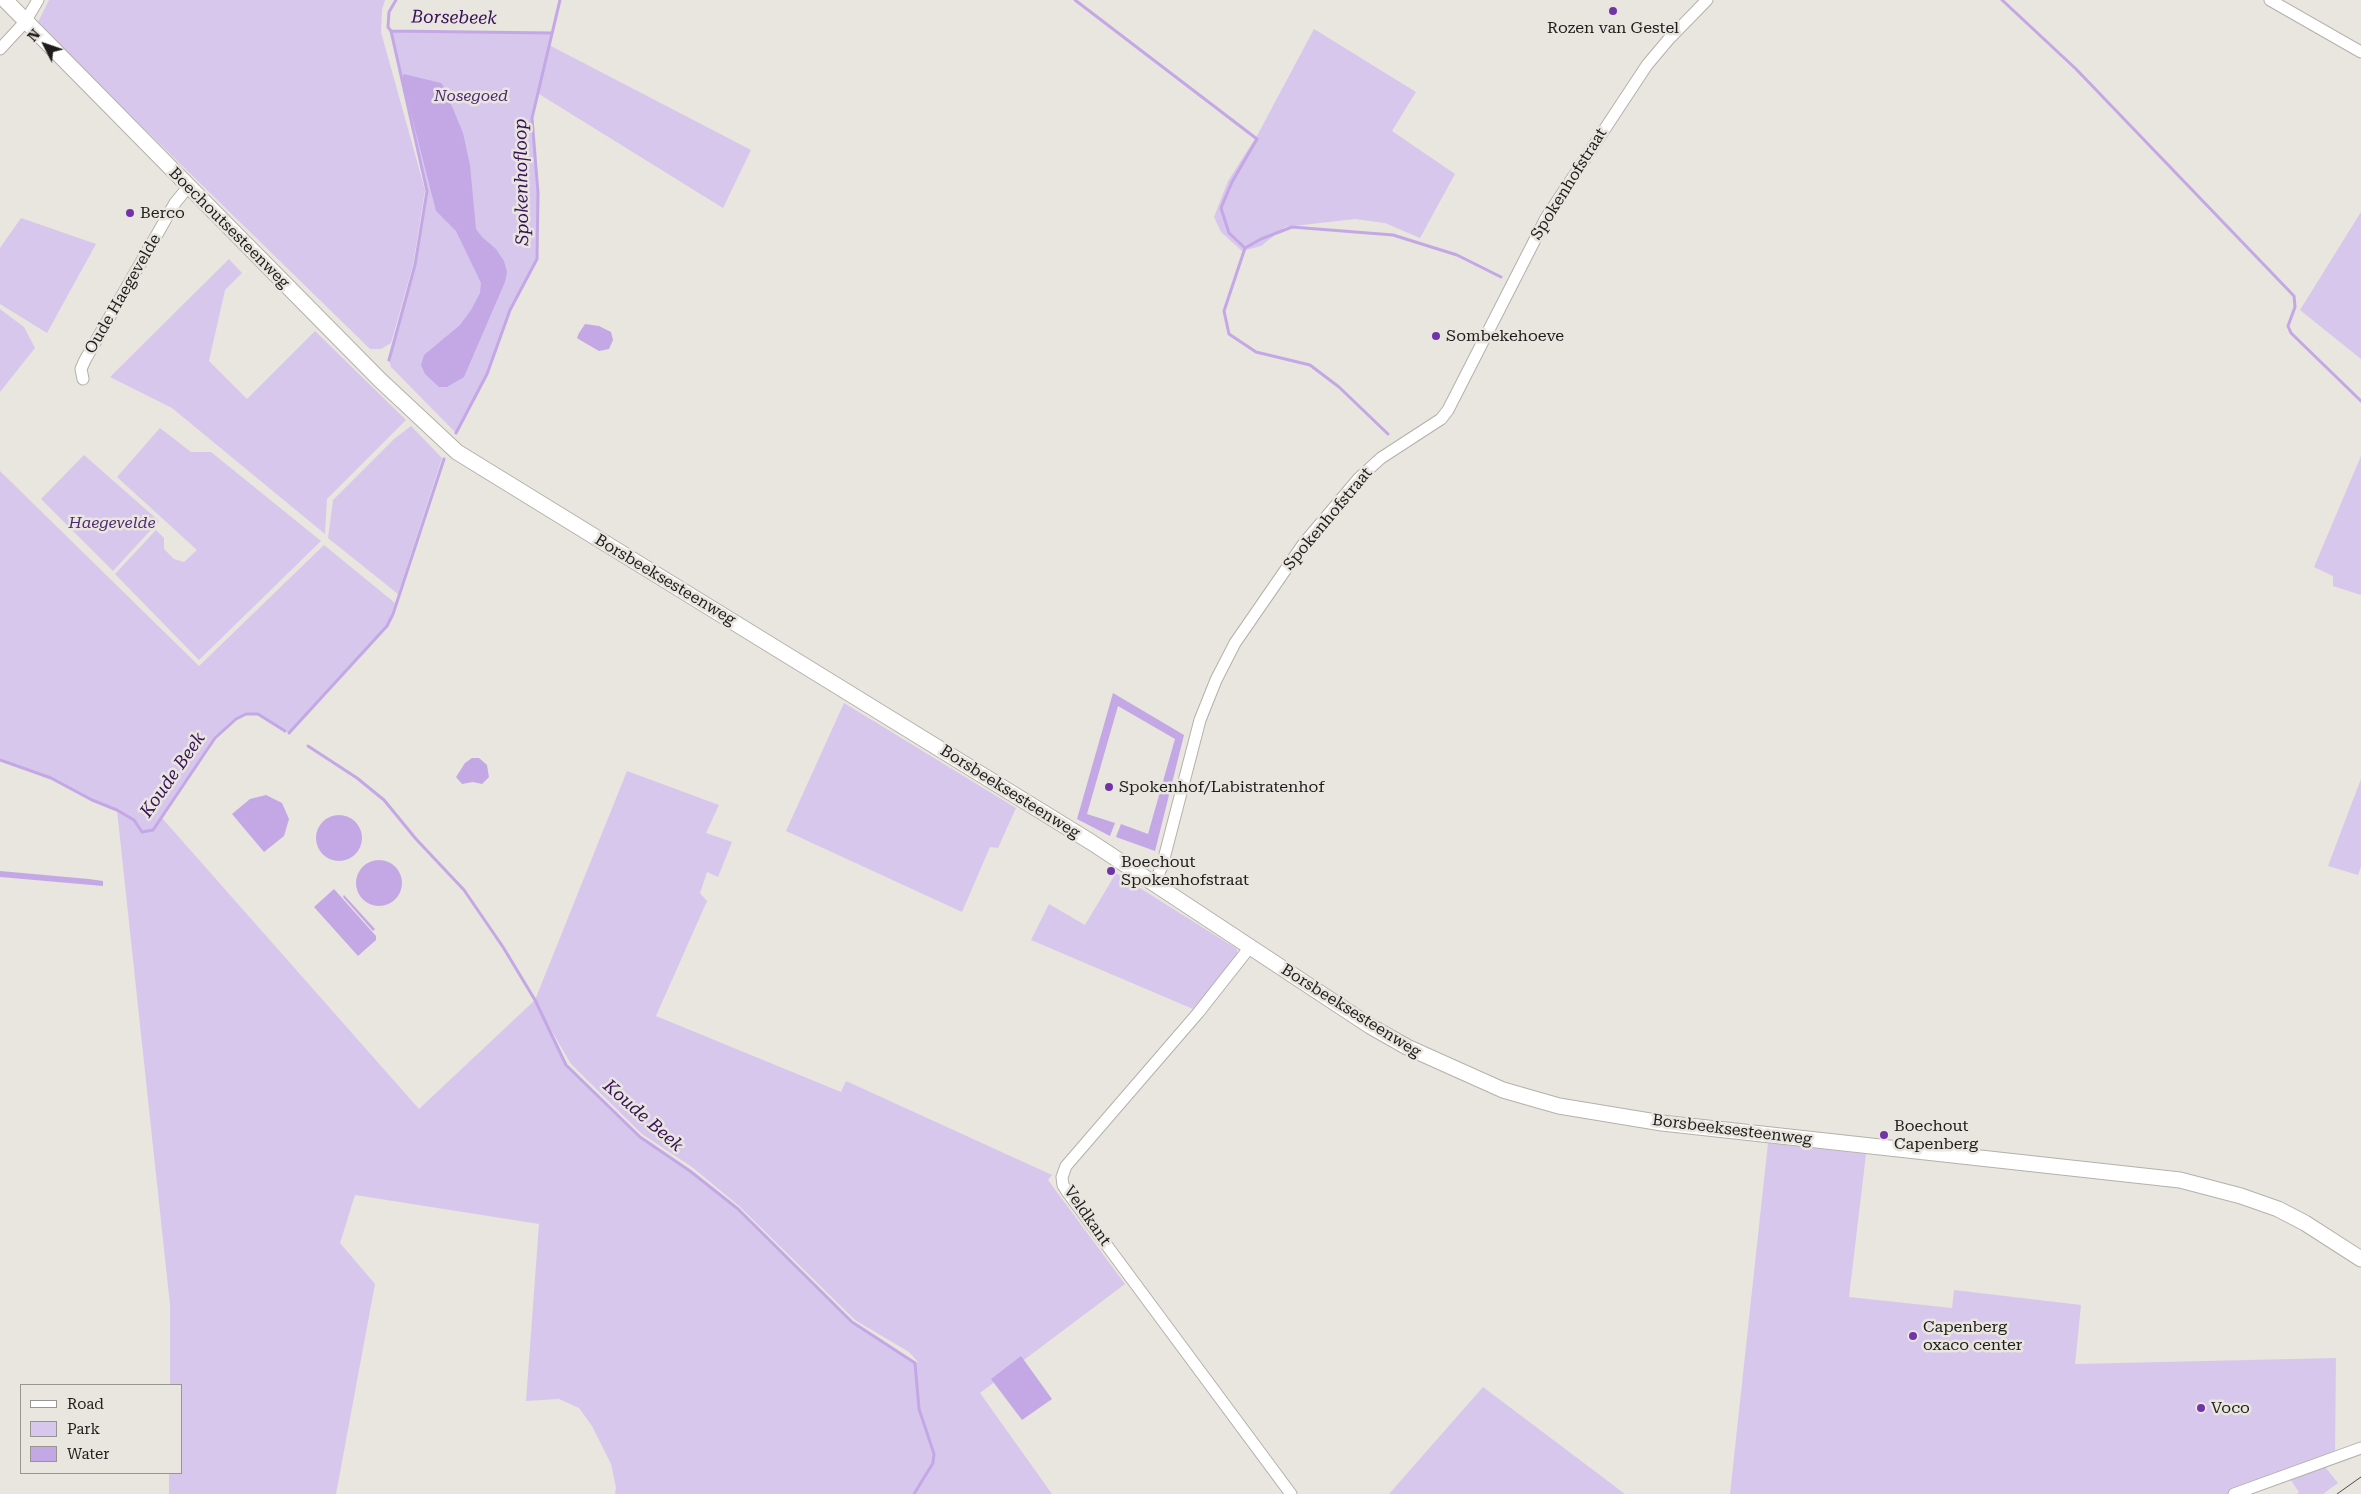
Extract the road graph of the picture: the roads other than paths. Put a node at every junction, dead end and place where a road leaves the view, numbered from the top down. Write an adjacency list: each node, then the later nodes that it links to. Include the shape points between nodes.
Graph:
1 (6, 0): 5 (street, Boechoutsesteenweg)
2 (38, 0): 5 (street)
3 (1707, 0): 11 (street, Spokenhofstraat, via 1647,65 1546,218 1448,410 1441,419 1381,458 1359,478 1304,544 1235,643 1200,720 1162,866)
4 (2270, 0): 7 (street)
5 (25, 22): 6 (street); 8 (street, Boechoutsesteenweg)
6 (0, 49)
7 (2361, 52)
8 (188, 187): 9 (street, Oude Haegevelde, via 85,360 81,369); 10 (street, Boechoutsesteenweg, via 415,415)
9 (83, 379)
10 (457, 452): 11 (street, Borsbeeksesteenweg)
11 (1154, 884): 12 (street, Borsbeeksesteenweg)
12 (1250, 947): 13 (street, Borsbeeksesteenweg, via 1407,1047 1503,1090 1559,1106 1662,1123 2180,1180 2278,1209); 15 (street, Veldkant, via 1066,1166 1062,1177 1068,1193)
13 (2361, 1259)
14 (2361, 1448): 16 (street)
15 (1291, 1494)
16 (2234, 1494)

